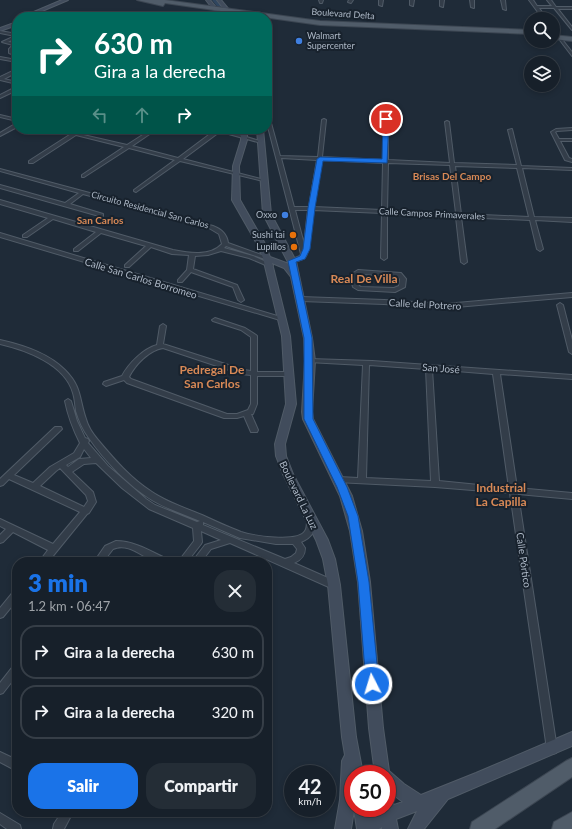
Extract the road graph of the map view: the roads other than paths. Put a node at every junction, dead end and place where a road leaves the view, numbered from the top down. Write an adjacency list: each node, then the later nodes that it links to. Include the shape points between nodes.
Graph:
1 (66, 0): 23 (main road)
2 (73, 0): 24 (main road)
3 (145, 0): 22 (main road, Boulevard Delta)
4 (155, 0): 22 (main road)
5 (208, 0): 22 (main road)
6 (220, 0): 25 (main road)
7 (381, 0): 14 (street)
8 (412, 0): 15 (street)
9 (442, 0): 16 (street)
10 (472, 0): 18 (street)
11 (503, 0): 21 (street)
12 (531, 0): 17 (street)
13 (549, 0): 19 (street)
14 (381, 5)
15 (412, 5)
16 (442, 6)
17 (536, 6): 19 (street); 26 (street)
18 (473, 7)
19 (555, 7): 20 (street); 34 (street)
20 (572, 8)
21 (505, 9)
22 (217, 11)
23 (36, 12)
24 (44, 12)
25 (229, 12)
26 (540, 12)
27 (272, 18): 32 (main road, Boulevard Delta)
28 (272, 19): 32 (main road, Boulevard Delta, via 334,28)
29 (12, 22): 31 (main road)
30 (12, 25): 35 (main road)
31 (0, 26)
32 (392, 28): 33 (main road, Boulevard Delta)
33 (410, 28): 36 (main road, Boulevard Delta); 41 (main road, Boulevard Delta)
34 (572, 29)
35 (0, 31): 38 (street)
36 (524, 32)
37 (560, 34): 40 (main road)
38 (12, 35)
39 (560, 35): 43 (main road)
40 (572, 35)
41 (524, 36)
42 (12, 38): 45 (street)
43 (572, 39)
44 (560, 40): 47 (street)
45 (2, 43): 46 (street)
46 (12, 44)
47 (572, 55)
48 (0, 58): 49 (street)
49 (12, 61)
50 (12, 73): 51 (street)
51 (0, 79): 52 (street)
52 (12, 80)
53 (12, 91): 54 (street)
54 (0, 97)
55 (0, 116): 56 (street)
56 (12, 119)
57 (386, 119): 78 (street)
58 (324, 120): 77 (street)
59 (446, 122): 81 (street)
60 (12, 128): 69 (street)
61 (572, 129): 71 (street, via 554,130 552,132)
62 (510, 130): 82 (street)
63 (272, 133): 75 (street)
64 (76, 134): 74 (street); 80 (street)
65 (147, 134): 74 (street)
66 (210, 134): 76 (street)
67 (232, 134): 70 (street)
68 (260, 134): 73 (main road)
69 (0, 135)
70 (244, 137): 73 (street); 85 (main road, Boulevard La Luz, via 236,165)
71 (558, 140): 72 (street); 79 (street, via 565,150 567,159)
72 (572, 140)
73 (261, 142): 87 (main road)
74 (129, 146): 76 (street); 86 (street)
75 (279, 157): 77 (street); 94 (street)
76 (180, 158): 85 (street); 89 (street)
77 (320, 159): 78 (street); 95 (street)
78 (385, 161): 81 (street); 97 (street)
79 (572, 161)
80 (31, 162)
81 (452, 164): 82 (street); 99 (street)
82 (519, 167): 83 (street); 101 (street)
83 (572, 169)
84 (0, 170): 90 (street, Circuito Residencial San Carlos)
85 (237, 173): 87 (street); 114 (main road, Boulevard La Luz, via 237,203)
86 (84, 176)
87 (263, 180): 113 (main road, via 267,214)
88 (0, 186): 93 (street)
89 (136, 191)
90 (83, 192): 93 (street); 107 (street, Circuito Residencial San Carlos, via 211,227 222,232 225,238)
91 (0, 202): 92 (street)
92 (8, 204): 96 (street); 100 (street)
93 (66, 204): 98 (street)
94 (291, 208): 95 (street, Calle Campos Primaverales); 111 (street)
95 (311, 208): 97 (street, Calle Campos Primaverales); 111 (street)
96 (0, 209)
97 (384, 212): 99 (street, Calle Campos Primaverales); 112 (street)
98 (101, 215)
99 (458, 215): 101 (street, Calle Campos Primaverales); 116 (street)
100 (53, 217): 103 (street); 105 (street)
101 (532, 218): 102 (street, Calle Campos Primaverales); 108 (street)
102 (572, 220)
103 (100, 231): 106 (street); 109 (street)
104 (0, 235): 127 (street, Calle San Carlos Borromeo)
105 (25, 236)
106 (149, 246): 110 (street); 117 (street)
107 (223, 246): 110 (street, via 206,253); 114 (street)
108 (540, 249)
109 (76, 250)
110 (192, 254): 118 (street)
111 (304, 255): 113 (street, via 301,259)
112 (384, 258)
113 (292, 261): 115 (main road); 119 (main road)
114 (269, 262): 115 (main road); 127 (main road, Boulevard La Luz)
115 (278, 262): 119 (main road, via 287,266)
116 (464, 262)
117 (127, 266)
118 (190, 270): 120 (street); 124 (street, via 233,285 238,289)
119 (296, 277): 123 (main road)
120 (180, 281)
121 (380, 290): 121 (street, via 400,288 402,277 396,274 365,272 354,274 357,288); 125 (street)
122 (572, 295): 125 (street, Calle del Potrero, via 457,306)
123 (301, 299): 125 (street, Calle del Potrero); 133 (main road)
124 (241, 300)
125 (382, 302)
126 (560, 305): 132 (street)
127 (282, 319): 138 (main road, Boulevard La Luz)
128 (215, 320): 137 (street, via 243,329 254,336)
129 (163, 326): 131 (street)
130 (0, 342): 148 (street, via 37,353 67,376 76,390 80,414)
131 (160, 346): 137 (street); 139 (street, via 149,350)
132 (572, 352)
133 (310, 361): 134 (street, San José); 144 (main road)
134 (366, 363): 135 (street, San José); 157 (street)
135 (429, 367): 136 (street, San José); 159 (street)
136 (496, 371): 140 (street, San José); 161 (street, Calle Pórtico)
137 (255, 374): 138 (street); 145 (street, via 254,404 251,412)
138 (289, 374): 143 (main road, Boulevard La Luz)
139 (125, 377): 141 (street); 145 (street, via 129,381 226,416)
140 (572, 377)
141 (106, 384)
142 (68, 401): 149 (street, via 72,418)
143 (291, 404): 144 (main road); 165 (main road, Boulevard La Luz, via 280,444 281,456)
144 (308, 404): 156 (main road, via 308,419)
145 (247, 414): 147 (street)
146 (58, 429): 155 (street)
147 (254, 430)
148 (91, 436): 149 (street); 164 (street, via 146,492)
149 (84, 443): 150 (street); 151 (street)
150 (76, 455): 152 (street); 153 (street)
151 (98, 460): 152 (street); 167 (street, via 152,507)
152 (82, 461): 154 (street)
153 (60, 464): 154 (street); 160 (street)
154 (68, 471): 163 (street, via 90,494 92,502)
155 (8, 475): 158 (street); 160 (street)
156 (339, 480): 157 (street); 194 (main road, via 353,516 360,556)
157 (362, 481): 159 (street)
158 (0, 483)
159 (435, 484): 161 (street)
160 (34, 486): 163 (street)
161 (514, 490): 162 (street); 190 (street, Calle Pórtico)
162 (572, 496)
163 (86, 510): 174 (street)
164 (204, 519): 167 (street); 171 (street, via 254,539)
165 (311, 519): 171 (street, via 308,534); 183 (main road, Boulevard La Luz, via 325,548)
166 (0, 522): 168 (street)
167 (197, 526): 170 (street); 172 (street)
168 (12, 528): 169 (street); 174 (street)
169 (0, 540)
170 (230, 540): 173 (street); 180 (street)
171 (295, 540): 182 (street, via 301,548 300,556)
172 (198, 542): 173 (street); 178 (street)
173 (208, 547): 179 (street)
174 (54, 549): 175 (street)
175 (47, 557)
176 (102, 557): 177 (street, via 108,548 119,543 129,545)
177 (149, 557)
178 (186, 557)
179 (200, 557)
180 (271, 557)
181 (272, 558): 182 (street)
182 (285, 563): 183 (street)
183 (334, 585): 188 (main road, Boulevard La Luz)
184 (12, 600): 185 (street)
185 (0, 614)
186 (12, 674): 187 (street)
187 (0, 690)
188 (349, 737): 193 (main road, Boulevard La Luz); 207 (main road, via 348,800)
189 (572, 739): 190 (main road)
190 (552, 749): 197 (main road)
191 (0, 757): 192 (street)
192 (12, 763)
193 (354, 765)
194 (382, 765)
195 (568, 770): 210 (main road)
196 (396, 789): 198 (main road)
197 (444, 794): 198 (main road); 209 (main road, via 426,812)
198 (421, 803): 199 (main road)
199 (396, 814)
200 (65, 817): 205 (street)
201 (363, 817): 208 (main road)
202 (388, 817): 208 (main road)
203 (0, 818): 206 (street)
204 (572, 821): 211 (main road)
205 (58, 828)
206 (16, 829)
207 (343, 829)
208 (365, 829)
209 (416, 829)
210 (479, 829)
211 (561, 829)

